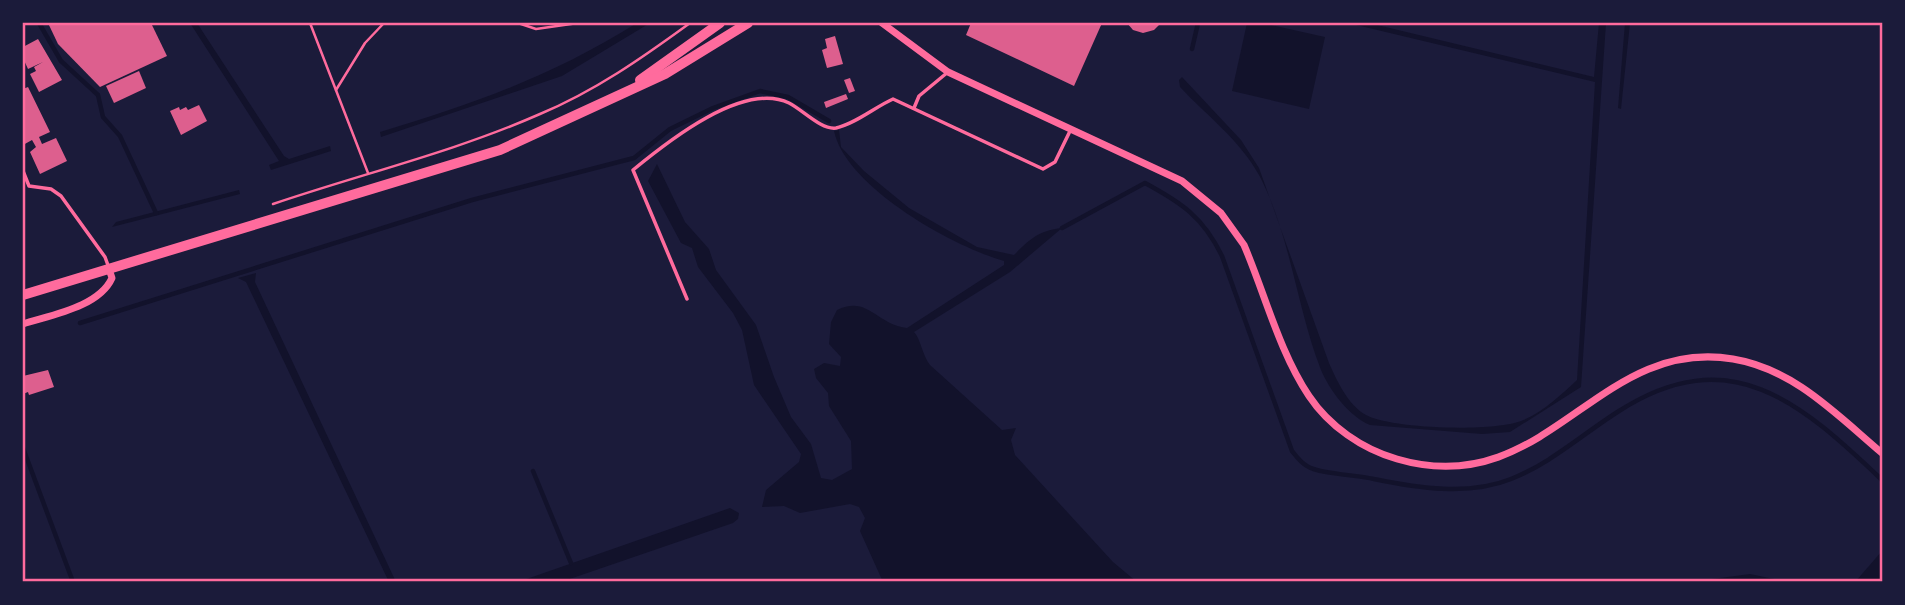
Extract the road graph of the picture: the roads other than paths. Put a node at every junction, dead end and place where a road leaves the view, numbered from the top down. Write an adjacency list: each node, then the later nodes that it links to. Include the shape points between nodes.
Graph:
1 (720, 23): 5 (main road)
2 (748, 23): 5 (main road, via 665,74)
3 (882, 23): 4 (street)
4 (948, 72): 6 (lane, via 919,96); 7 (street)
5 (614, 98): 9 (main road, via 500,150)
6 (913, 109): 7 (lane, via 1043,169 1055,162); 11 (lane, via 894,99 838,128 827,128 805,111 769,97 710,116 676,135 633,170)
7 (1072, 129): 13 (street, via 1162,169 1221,213 1244,245 1297,377 1310,398 1335,425 1388,456 1456,467 1510,455 1644,370 1710,356 1777,372 1816,397)
8 (23, 171): 9 (lane, via 29,186 51,189 61,196)
9 (109, 269): 10 (main road); 12 (street, via 112,278 106,290 68,310)
10 (23, 295)
11 (687, 299)
12 (23, 324)
13 (1882, 453)

